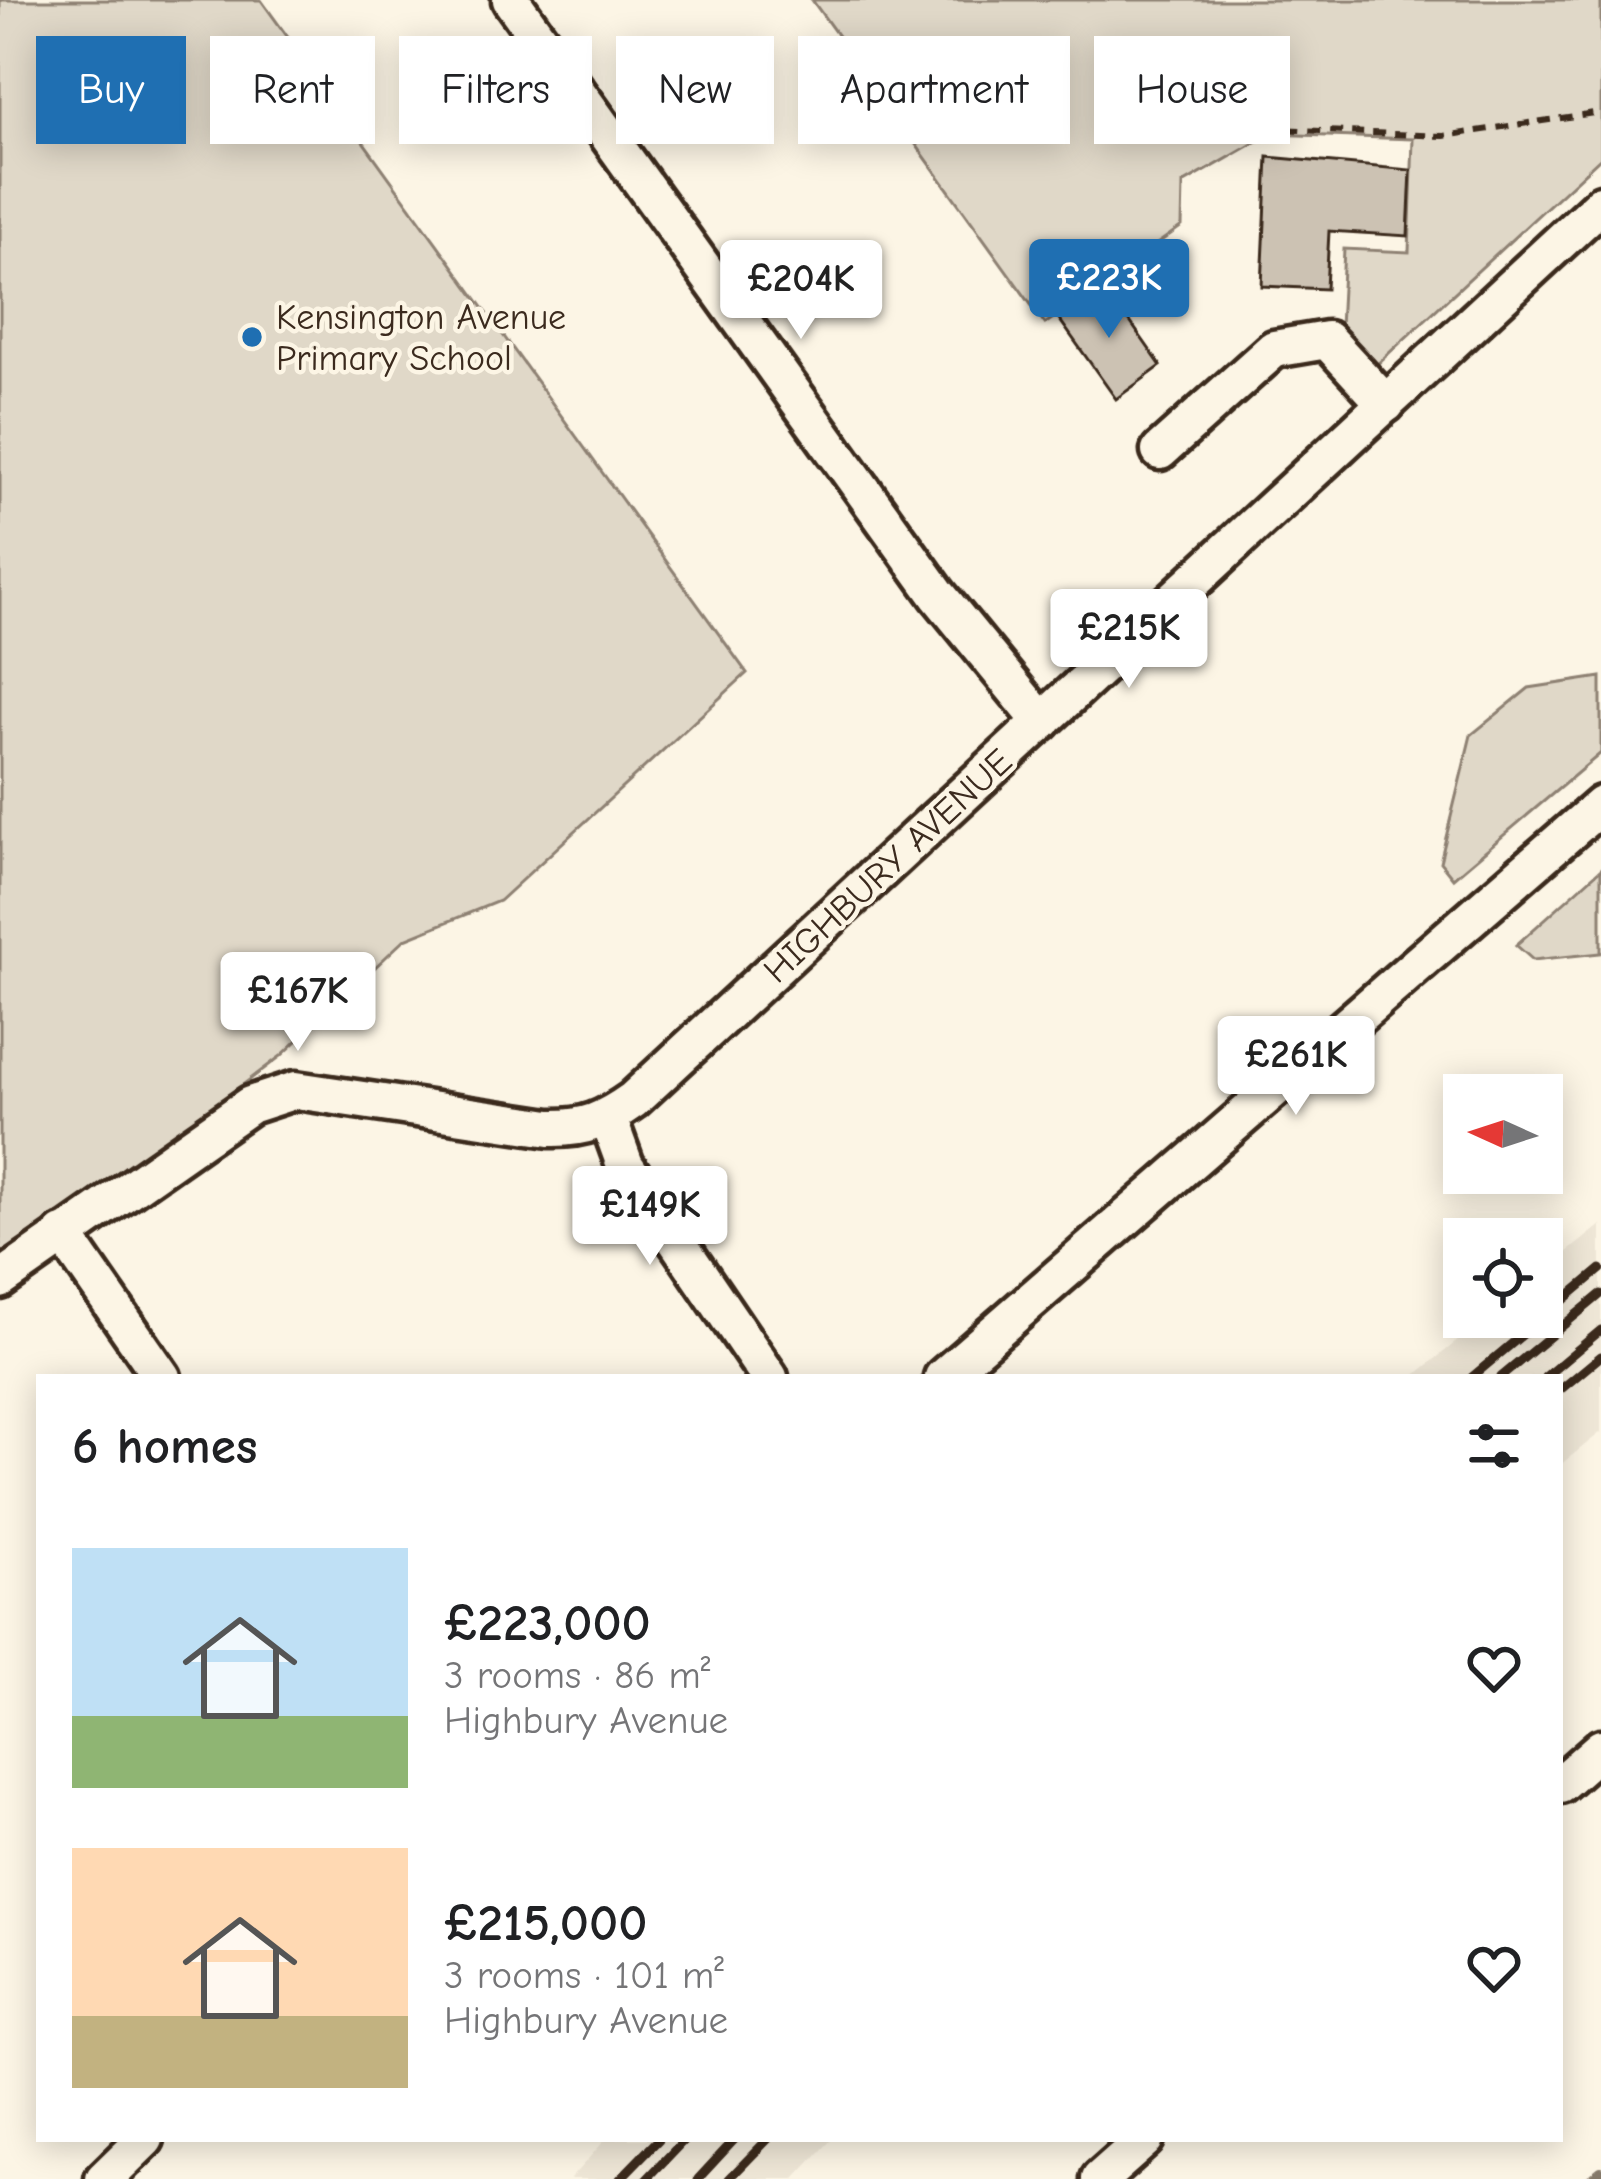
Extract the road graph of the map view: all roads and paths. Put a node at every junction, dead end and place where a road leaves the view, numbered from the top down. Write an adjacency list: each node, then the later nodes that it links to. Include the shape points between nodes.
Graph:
1 (511, 0): 7 (street, via 938,596)
2 (1601, 112): 3 (path, via 1444,136)
3 (1290, 130)
4 (1601, 204): 5 (street, HIGHBURY AVENUE)
5 (1386, 404): 6 (street, via 1327,340 1274,349); 7 (street, HIGHBURY AVENUE)
6 (1160, 451)
7 (1042, 722): 9 (street, HIGHBURY AVENUE)
8 (1601, 806): 14 (street)
9 (608, 1118): 10 (street, via 550,1128 296,1090 276,1094); 13 (street, via 626,1165)
10 (63, 1234): 11 (street); 12 (street)
11 (0, 1280)
12 (160, 1374)
13 (768, 1374)
14 (946, 1374)
15 (1601, 1748): 16 (street)
16 (1563, 1781)
17 (142, 2142): 19 (street)
18 (1142, 2142): 20 (street)
19 (104, 2179)
20 (1100, 2179)

